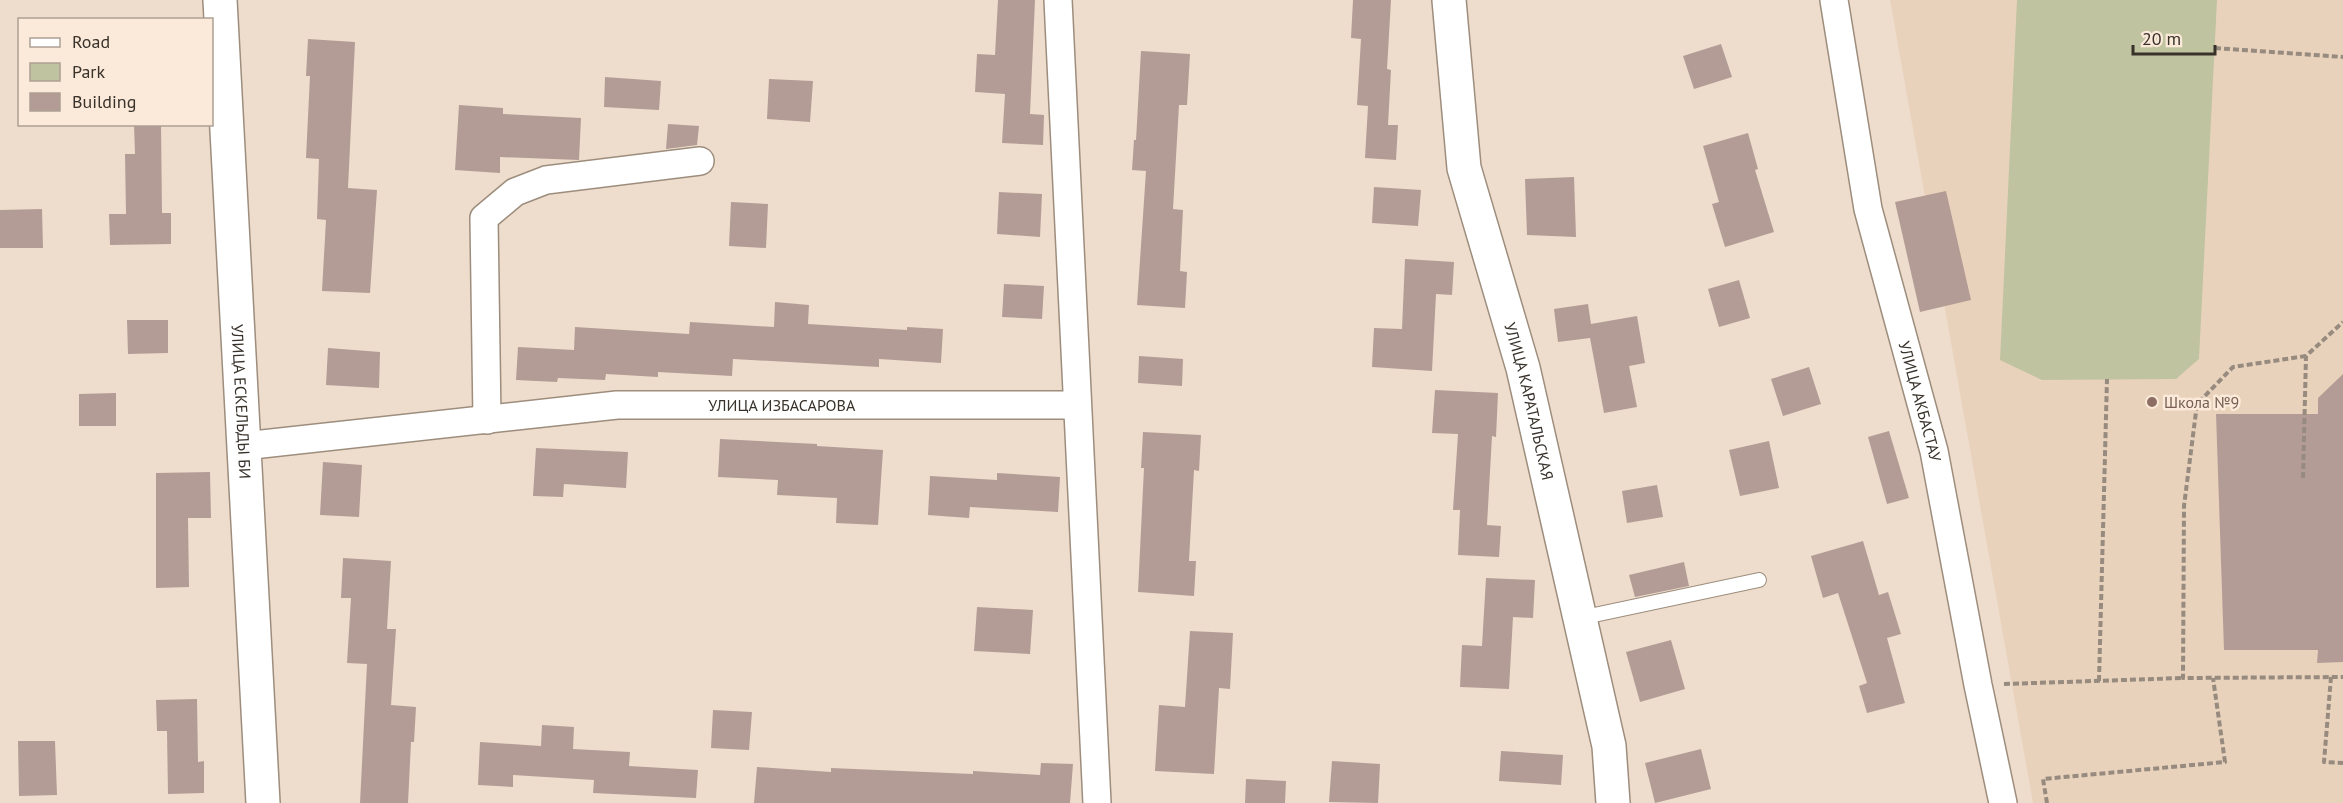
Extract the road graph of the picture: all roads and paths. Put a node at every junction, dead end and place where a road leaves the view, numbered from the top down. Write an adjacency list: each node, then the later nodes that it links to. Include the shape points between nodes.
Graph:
1 (220, 0): 13 (street, УЛИЦА ЕСКЕЛЬДЫ БИ)
2 (1058, 0): 11 (street)
3 (1449, 0): 16 (street, УЛИЦА КАРАТАЛЬСКАЯ, via 1464,168 1523,368)
4 (1834, 0): 22 (street, УЛИЦА АКБАСТАУ, via 1868,209 1934,451)
5 (2215, 48): 6 (path)
6 (2343, 57)
7 (700, 161): 12 (street, via 546,180 515,192 484,218)
8 (2343, 322): 9 (path)
9 (2306, 356): 14 (path); 19 (path, via 2233,367 2197,404 2184,506)
10 (2107, 379): 21 (path)
11 (1077, 405): 12 (street, УЛИЦА ИЗБАСАРОВА, via 617,405); 25 (street)
12 (487, 420): 13 (street, УЛИЦА ИЗБАСАРОВА)
13 (244, 446): 24 (street, УЛИЦА ЕСКЕЛЬДЫ БИ)
14 (2303, 478)
15 (1759, 580): 16 (lane)
16 (1580, 618): 26 (street, УЛИЦА КАРАТАЛЬСКАЯ, via 1609,746)
17 (2331, 677): 18 (path); 20 (path); 23 (path, via 2324,762)
18 (2343, 677)
19 (2183, 678): 20 (path); 21 (path)
20 (2213, 678): 28 (path, via 2225,762 2043,779)
21 (2099, 681): 22 (path)
22 (1978, 685): 27 (street, УЛИЦА АКБАСТАУ)
23 (2343, 763)
24 (262, 803)
25 (1097, 803)
26 (1612, 803)
27 (2003, 803)
28 (2047, 803)

